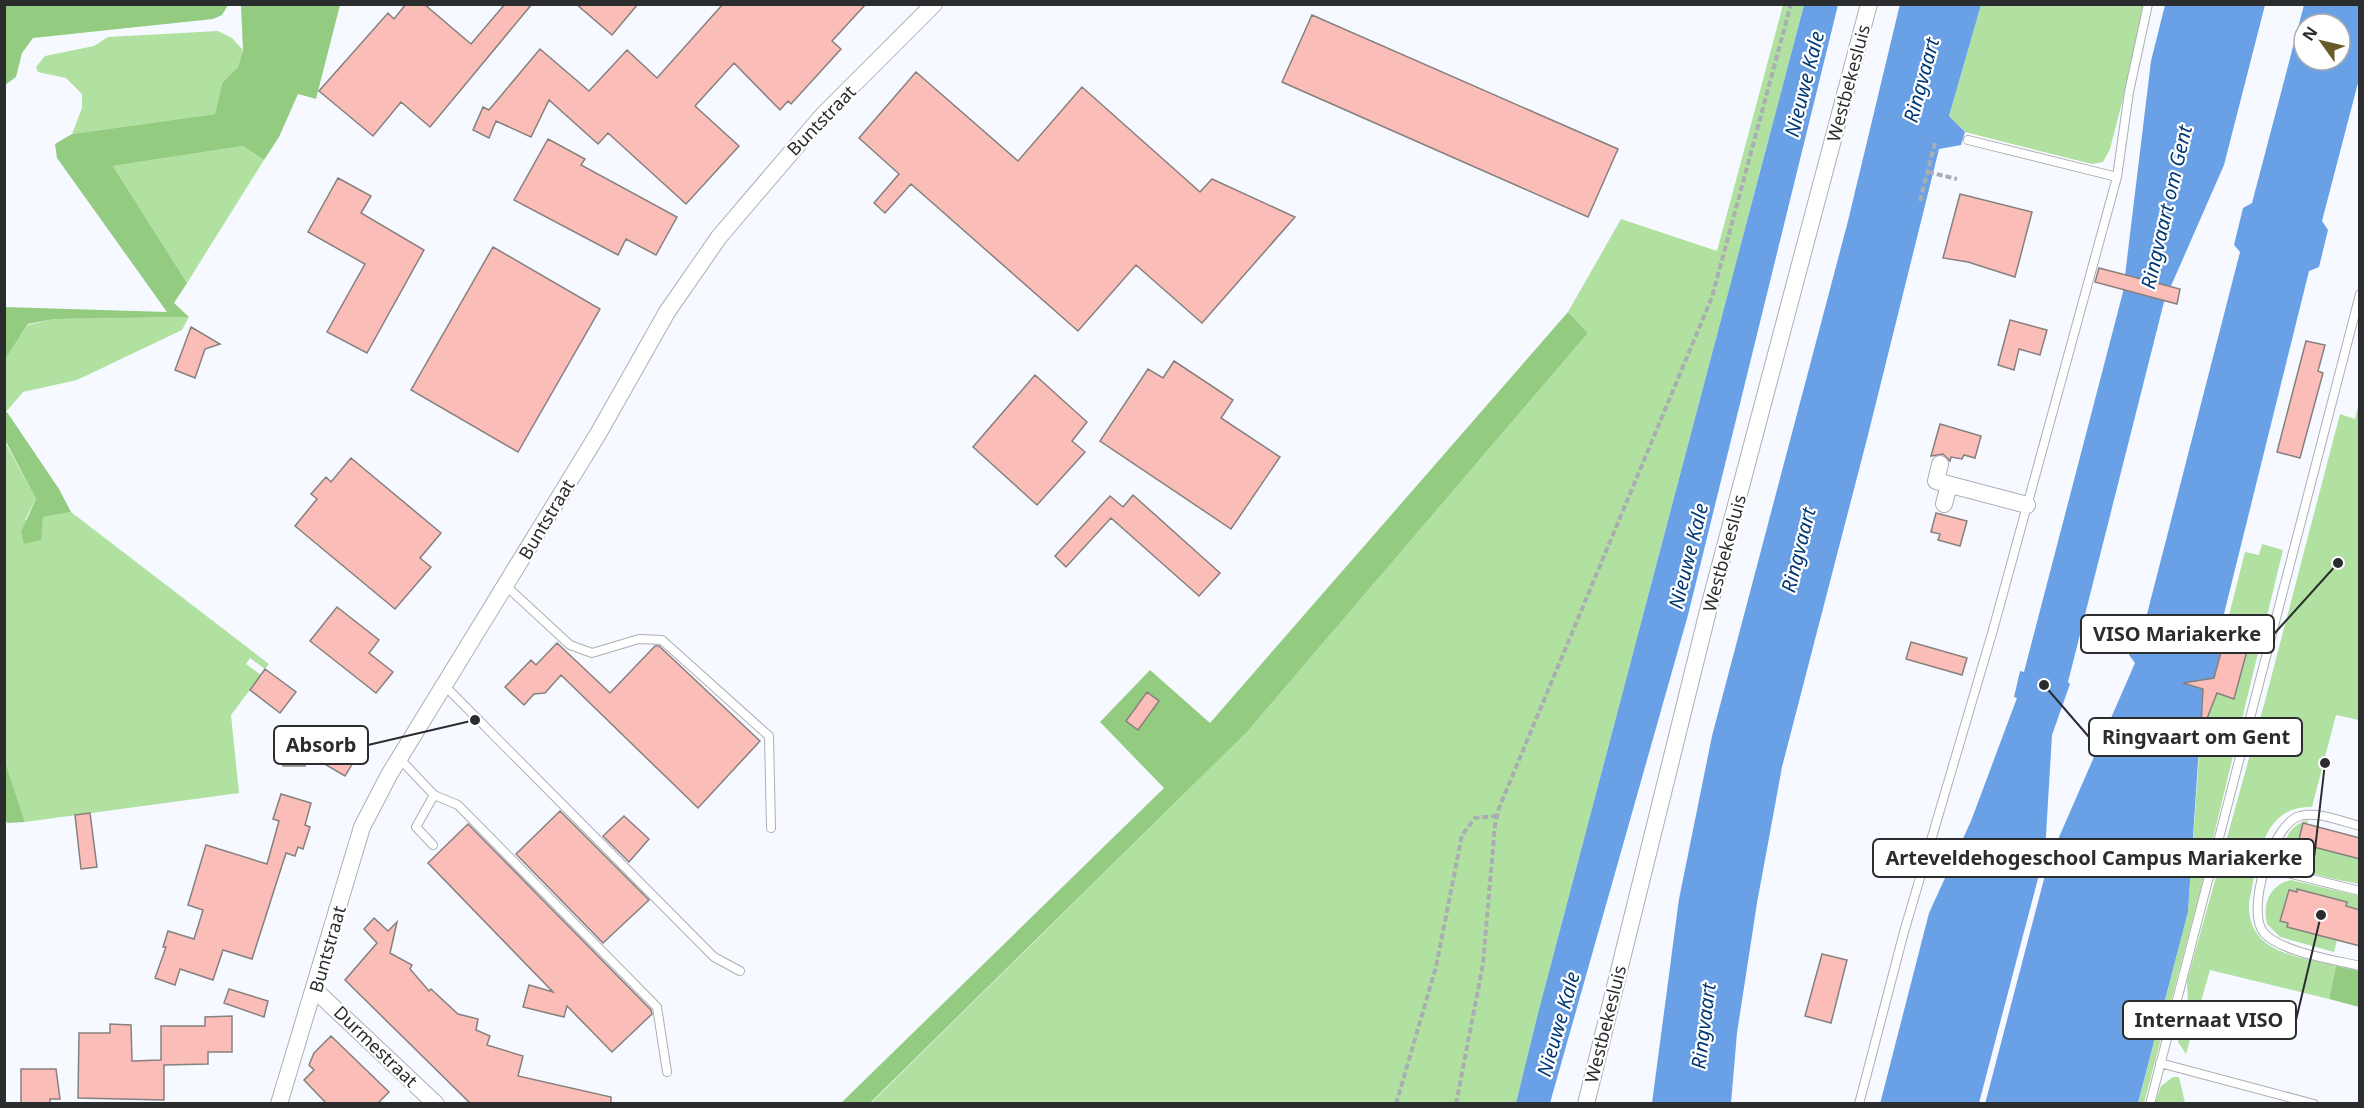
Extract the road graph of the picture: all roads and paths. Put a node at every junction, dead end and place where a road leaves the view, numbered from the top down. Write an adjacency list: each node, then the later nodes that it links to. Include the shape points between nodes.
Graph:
1 (934, 4): 16 (street, Buntstraat, via 823,115 719,237 667,312)
2 (1791, 4): 20 (path, via 1712,297)
3 (1869, 4): 35 (street, Westbekesluis, via 1706,618)
4 (2148, 4): 8 (lane, via 2129,92)
5 (1968, 140): 8 (lane)
6 (1935, 143): 7 (path)
7 (1928, 172): 9 (path); 10 (path)
8 (2117, 177): 15 (lane)
9 (1957, 178)
10 (1920, 201)
11 (2360, 294): 29 (lane)
12 (1940, 464): 13 (street, via 1936,481)
13 (1949, 485): 14 (street); 15 (street)
14 (1944, 504)
15 (2027, 505): 36 (lane, via 1904,932)
16 (505, 585): 17 (street, Buntstraat); 22 (lane, via 570,645 592,653 639,639 663,640 769,736)
17 (444, 685): 18 (street, Buntstraat); 27 (lane, via 714,957)
18 (399, 757): 19 (lane); 28 (street, Buntstraat, via 362,827)
19 (434, 795): 23 (lane, via 416,827); 30 (lane, via 458,805 657,1007)
20 (1497, 816): 33 (path, via 1474,818 1462,835 1436,967); 34 (path, via 1484,964)
21 (2360, 826): 24 (lane, via 2314,815 2300,816 2285,825 2273,843)
22 (771, 828)
23 (433, 845)
24 (2266, 868): 25 (lane); 26 (lane, via 2256,915 2262,931 2274,942)
25 (2360, 891)
26 (2360, 966)
27 (740, 971)
28 (315, 990): 31 (street, Buntstraat); 32 (street, Durmestraat)
29 (2160, 1063): 37 (lane); 38 (lane)
30 (667, 1072)
31 (279, 1104)
32 (436, 1104)
33 (1396, 1104)
34 (1456, 1104)
35 (1586, 1104)
36 (1860, 1104)
37 (2150, 1104)
38 (2314, 1104)

